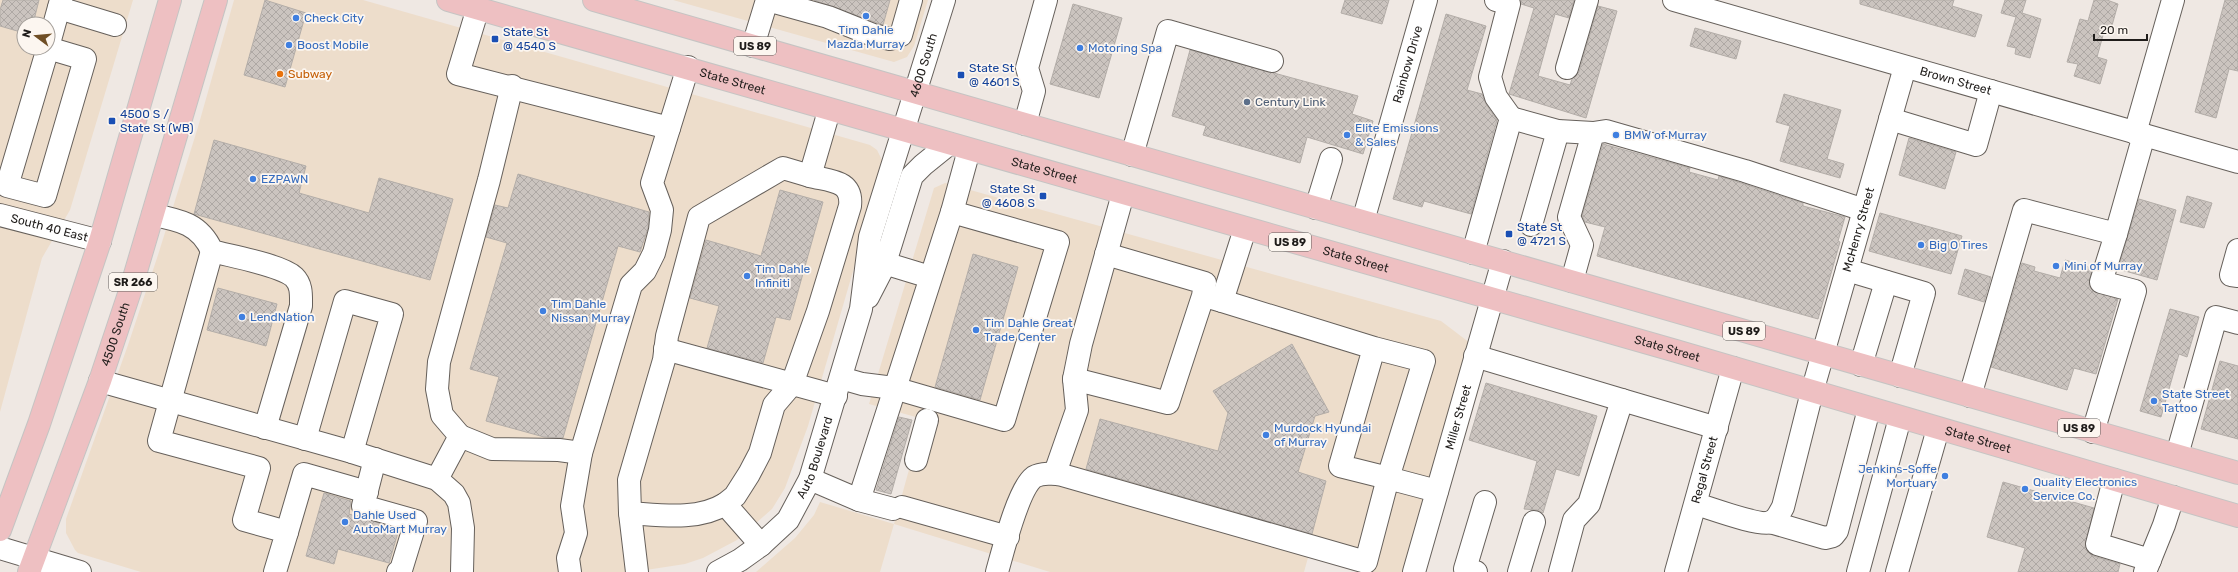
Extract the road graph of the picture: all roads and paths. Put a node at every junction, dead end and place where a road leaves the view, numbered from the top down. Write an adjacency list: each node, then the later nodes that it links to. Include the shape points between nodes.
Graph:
1 (170, 0): 51 (main road)
2 (216, 0): 46 (main road, 4500 South / SR 266)
3 (448, 0): 15 (main road, State Street / US 89)
4 (594, 0): 18 (main road, US 89)
5 (767, 0): 6 (street, via 828,17 890,39 901,35); 18 (street)
6 (911, 0)
7 (944, 0): 25 (street, 4600 South)
8 (1046, 0): 29 (street, via 1027,68 1034,91)
9 (1426, 0): 47 (street, Rainbow Drive)
10 (1496, 0): 27 (street, via 1509,4 1490,77 1496,97)
11 (1587, 0): 22 (street)
12 (1674, 0): 20 (street, Brown Street)
13 (2173, 0): 34 (street)
14 (60, 4): 16 (street); 17 (street)
15 (478, 8): 21 (main road, State Street / US 89); 23 (street, via 458,74)
16 (56, 18)
17 (115, 25)
18 (752, 46): 25 (main road, US 89)
19 (1272, 61): 36 (street, via 1168,31)
20 (1905, 67): 24 (street, Brown Street); 28 (street, McHenry Street)
21 (688, 68): 26 (main road, State Street / US 89); 30 (street)
22 (1567, 68)
23 (512, 86): 30 (street); 90 (street, via 439,362 438,389 442,415)
24 (1991, 91): 28 (street, via 1976,145); 34 (street, Brown Street)
25 (916, 93): 29 (main road, US 89); 31 (street, 4600 South)
26 (829, 110): 31 (main road, State Street / US 89); 39 (street)
27 (1511, 118): 32 (street); 54 (street)
28 (1890, 119): 43 (street, McHenry Street)
29 (1025, 124): 36 (main road, US 89)
30 (669, 128): 93 (street, via 652,183 662,210 654,253 648,265 631,284)
31 (904, 131): 35 (main road, State Street / US 89); 65 (street, Auto Boulevard, via 870,237)
32 (1558, 131): 33 (street); 48 (street)
33 (1593, 133): 43 (street, via 1606,131); 61 (street, via 1569,217 1582,245)
34 (2140, 134): 38 (street, Brown Street); 50 (street)
35 (959, 147): 41 (main road, State Street / US 89); 44 (street); 57 (street, Auto Boulevard, via 923,165 912,176)
36 (1132, 155): 42 (main road, US 89)
37 (1331, 159): 42 (street)
38 (2238, 162)
39 (810, 176): 68 (street, via 783,168 699,216); 76 (street, via 842,184 848,188 851,199 818,311)
40 (7, 186): 40 (street, via 48,48 85,60 44,196)
41 (1123, 194): 49 (main road, State Street / US 89); 55 (street)
42 (1316, 208): 47 (main road, US 89)
43 (1864, 210): 58 (street, McHenry Street)
44 (952, 212): 60 (street); 78 (street, via 1058,242 1004,420)
45 (0, 215): 51 (street, South 40 East)
46 (153, 215): 53 (street, via 183,221 206,237); 75 (main road, 4500 South / SR 266)
47 (1363, 221): 54 (main road, US 89)
48 (1531, 225)
49 (1245, 229): 63 (street); 64 (main road, State Street / US 89)
50 (2116, 234): 80 (street, via 2024,210); 89 (street, via 2101,282 2135,291)
51 (100, 241): 115 (main road, via 39,424)
52 (2238, 250): 59 (street, via 2231,275)
53 (212, 251): 82 (street); 86 (street, via 282,270 294,277 302,289 301,306)
54 (1473, 253): 56 (main road, US 89)
55 (1106, 254): 63 (street, via 1205,283); 74 (street)
56 (1503, 262): 61 (main road, US 89); 64 (street, Miller Street)
57 (884, 263): 60 (street); 65 (street, Auto Boulevard)
58 (1847, 270): 62 (street); 69 (street, McHenry Street)
59 (2238, 276)
60 (930, 277): 78 (street)
61 (1572, 281): 69 (main road, US 89)
62 (1886, 282): 71 (street); 73 (street, via 1924,294)
63 (1212, 298): 67 (street); 74 (street, via 1168,403)
64 (1492, 300): 70 (street, Miller Street); 72 (main road, State Street / US 89)
65 (861, 309): 77 (street, Auto Boulevard)
66 (2238, 324): 94 (street, via 2216,317)
67 (1374, 348): 100 (street, via 1340,466); 100 (street, via 1424,361)
68 (665, 349): 76 (street); 111 (street, via 629,480)
69 (1823, 354): 71 (main road, US 89); 79 (street, McHenry Street)
70 (1476, 356): 81 (street); 104 (street, Miller Street)
71 (1861, 365): 73 (main road, US 89)
72 (1733, 368): 79 (main road, State Street / US 89); 87 (street, Regal Street)
73 (1900, 376): 80 (main road, US 89)
74 (1074, 379): 97 (street, via 1077,410)
75 (100, 381): 82 (street); 120 (main road, 4500 South / SR 266)
76 (792, 384): 77 (street); 109 (street, via 774,405 760,453 750,474 735,496)
77 (838, 387): 78 (street, via 862,384); 102 (street, Auto Boulevard)
78 (894, 388): 107 (street)
79 (1812, 392): 83 (main road, State Street / US 89); 114 (street, McHenry Street, via 1783,507)
80 (1970, 396): 89 (main road, US 89)
81 (1622, 400): 87 (street); 133 (street, via 1589,504 1574,520)
82 (171, 401): 86 (street); 116 (street, via 159,441 259,468 244,520)
83 (1869, 409): 84 (main road, State Street / US 89); 114 (street, via 1837,531 1833,536 1825,538)
84 (1900, 418): 88 (main road, State Street / US 89); 135 (street)
85 (927, 420): 96 (street)
86 (265, 428): 91 (street)
87 (1717, 428): 110 (street, Regal Street)
88 (1938, 429): 103 (main road, State Street / US 89); 136 (street)
89 (2093, 432): 94 (main road, US 89)
90 (460, 436): 93 (street, via 492,449 559,450); 101 (street)
91 (314, 442): 92 (street); 92 (street, via 345,301 392,314); 99 (street)
92 (352, 452): 95 (street)
93 (581, 453): 126 (street, via 572,506 576,533 568,558)
94 (2177, 456): 98 (main road, US 89)
95 (375, 459): 101 (street); 105 (street)
96 (916, 460)
97 (1055, 473): 100 (street, via 1366,562); 117 (street, via 1035,477 1023,490)
98 (2238, 473)
99 (315, 477): 105 (street); 116 (street, via 304,474)
100 (1388, 478): 104 (street)
101 (437, 479): 125 (street, via 454,494 459,503 463,528)
102 (810, 479): 107 (street); 118 (street, Auto Boulevard, via 788,520)
103 (2114, 480): 106 (main road, State Street / US 89); 121 (street, via 2097,544)
104 (1437, 491): 130 (street, Miller Street)
105 (367, 492): 124 (street, via 363,506 416,521 401,570)
106 (2173, 497): 112 (main road, State Street / US 89); 121 (street)
107 (859, 500): 117 (street)
108 (1485, 502): 131 (street, via 1465,569)
109 (725, 504): 111 (street, via 713,512 674,515); 118 (street)
110 (1696, 504): 114 (street, via 1758,522); 134 (street, Regal Street)
111 (630, 513): 127 (street)
112 (2238, 516)
113 (1534, 522): 132 (street)
114 (1770, 522)
115 (0, 530)
116 (287, 532): 123 (street)
117 (1008, 537): 129 (street)
118 (761, 545): 128 (street, Auto Boulevard)
119 (0, 548): 120 (street)
120 (32, 565): 122 (street)
121 (2147, 566)
122 (80, 572)
123 (275, 572)
124 (398, 572)
125 (462, 572)
126 (570, 572)
127 (637, 572)
128 (718, 572)
129 (997, 572)
130 (1414, 572)
131 (1476, 572)
132 (1518, 572)
133 (1560, 572)
134 (1676, 572)
135 (1858, 572)
136 (1897, 572)

